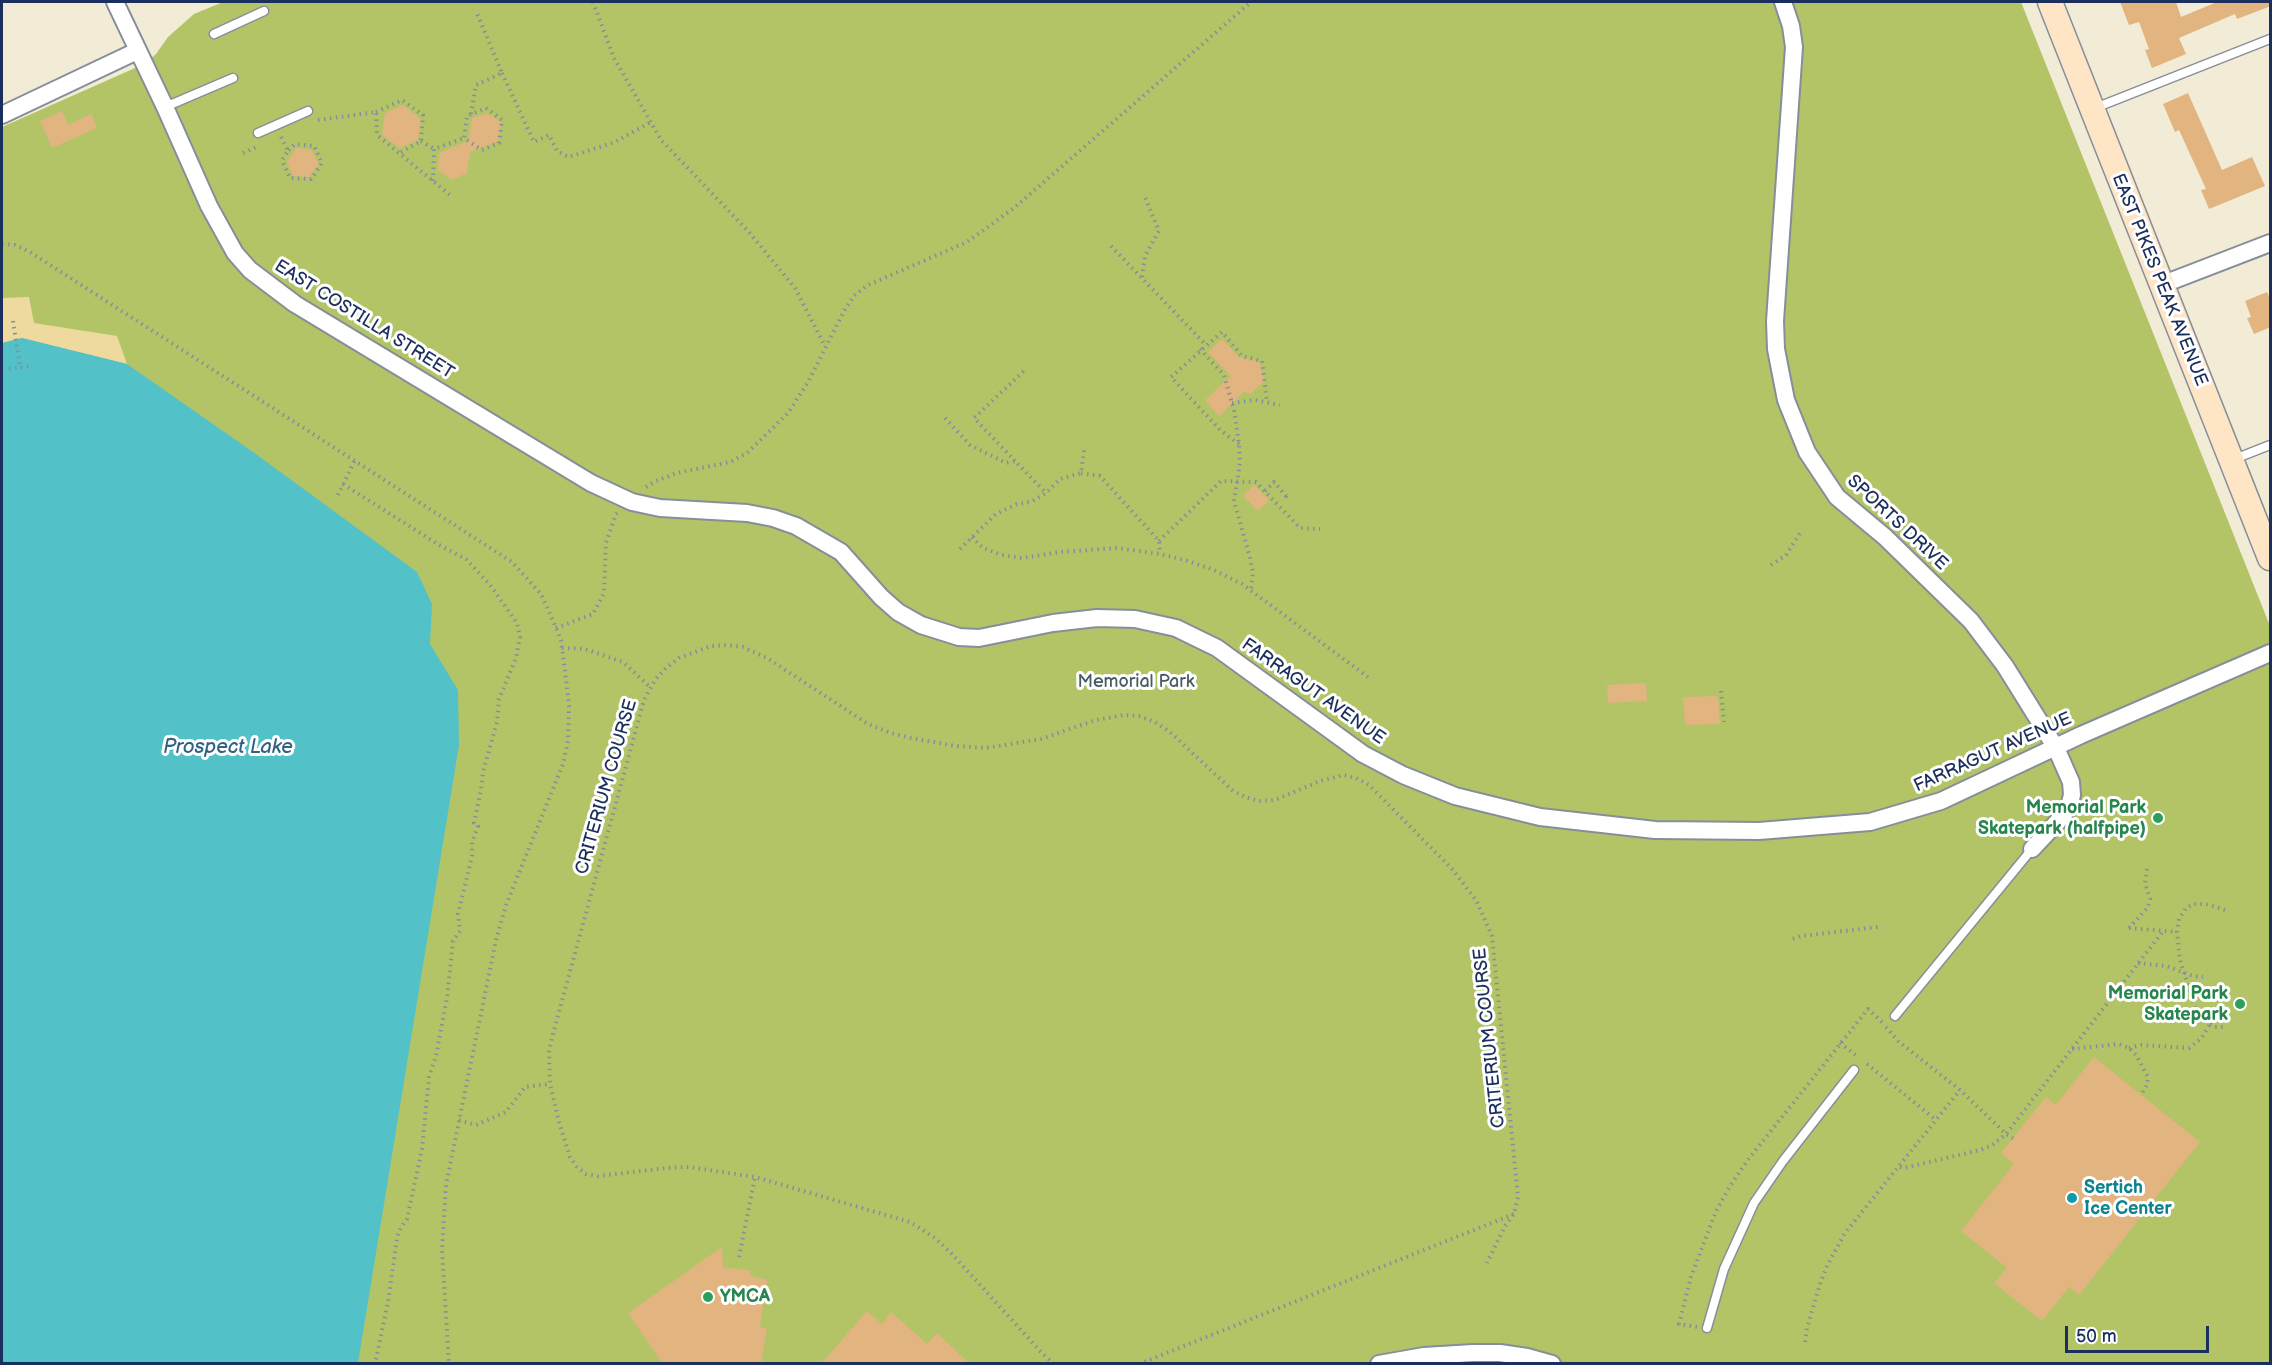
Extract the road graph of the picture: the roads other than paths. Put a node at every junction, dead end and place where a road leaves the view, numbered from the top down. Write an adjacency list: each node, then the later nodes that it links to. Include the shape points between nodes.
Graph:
1 (115, 2): 7 (street, EAST COSTILLA STREET)
2 (1783, 2): 21 (street, SPORTS DRIVE, via 1794,47 1775,321 1785,400 1807,452 1837,496 1971,621 2005,666)
3 (2050, 2): 10 (main road, EAST PIKES PEAK AVENUE)
4 (264, 11): 5 (lane)
5 (214, 34)
6 (2271, 39): 10 (lane)
7 (137, 51): 9 (street, EAST COSTILLA STREET); 12 (street)
8 (233, 78): 9 (lane)
9 (165, 106): 18 (street, EAST COSTILLA STREET, via 224,237 264,282 581,477 632,502)
10 (2092, 109): 15 (main road, EAST PIKES PEAK AVENUE)
11 (308, 111): 13 (lane)
12 (3, 114)
13 (258, 133)
14 (2271, 243): 15 (street)
15 (2161, 285): 17 (main road, EAST PIKES PEAK AVENUE)
16 (2271, 445): 17 (lane)
17 (2230, 461): 19 (main road, EAST PIKES PEAK AVENUE)
18 (660, 508): 21 (street, FARRAGUT AVENUE, via 747,513 795,526 841,552 898,612 921,625 959,637 989,636 1097,618 1135,619 1176,628 1217,648 1326,729 1403,775 1455,796 1540,818 1624,828 1710,831 1870,822 1941,801)
19 (2271, 558)
20 (2271, 653): 21 (street, FARRAGUT AVENUE)
21 (2056, 747): 22 (street, SPORTS DRIVE, via 2071,782 2072,795 2065,813)
22 (2032, 849): 23 (lane)
23 (1895, 1016)
24 (1854, 1070): 25 (lane, via 1754,1203 1724,1269)
25 (1707, 1328)
26 (1379, 1364): 27 (street, via 1424,1356 1491,1353)
27 (1552, 1364)

